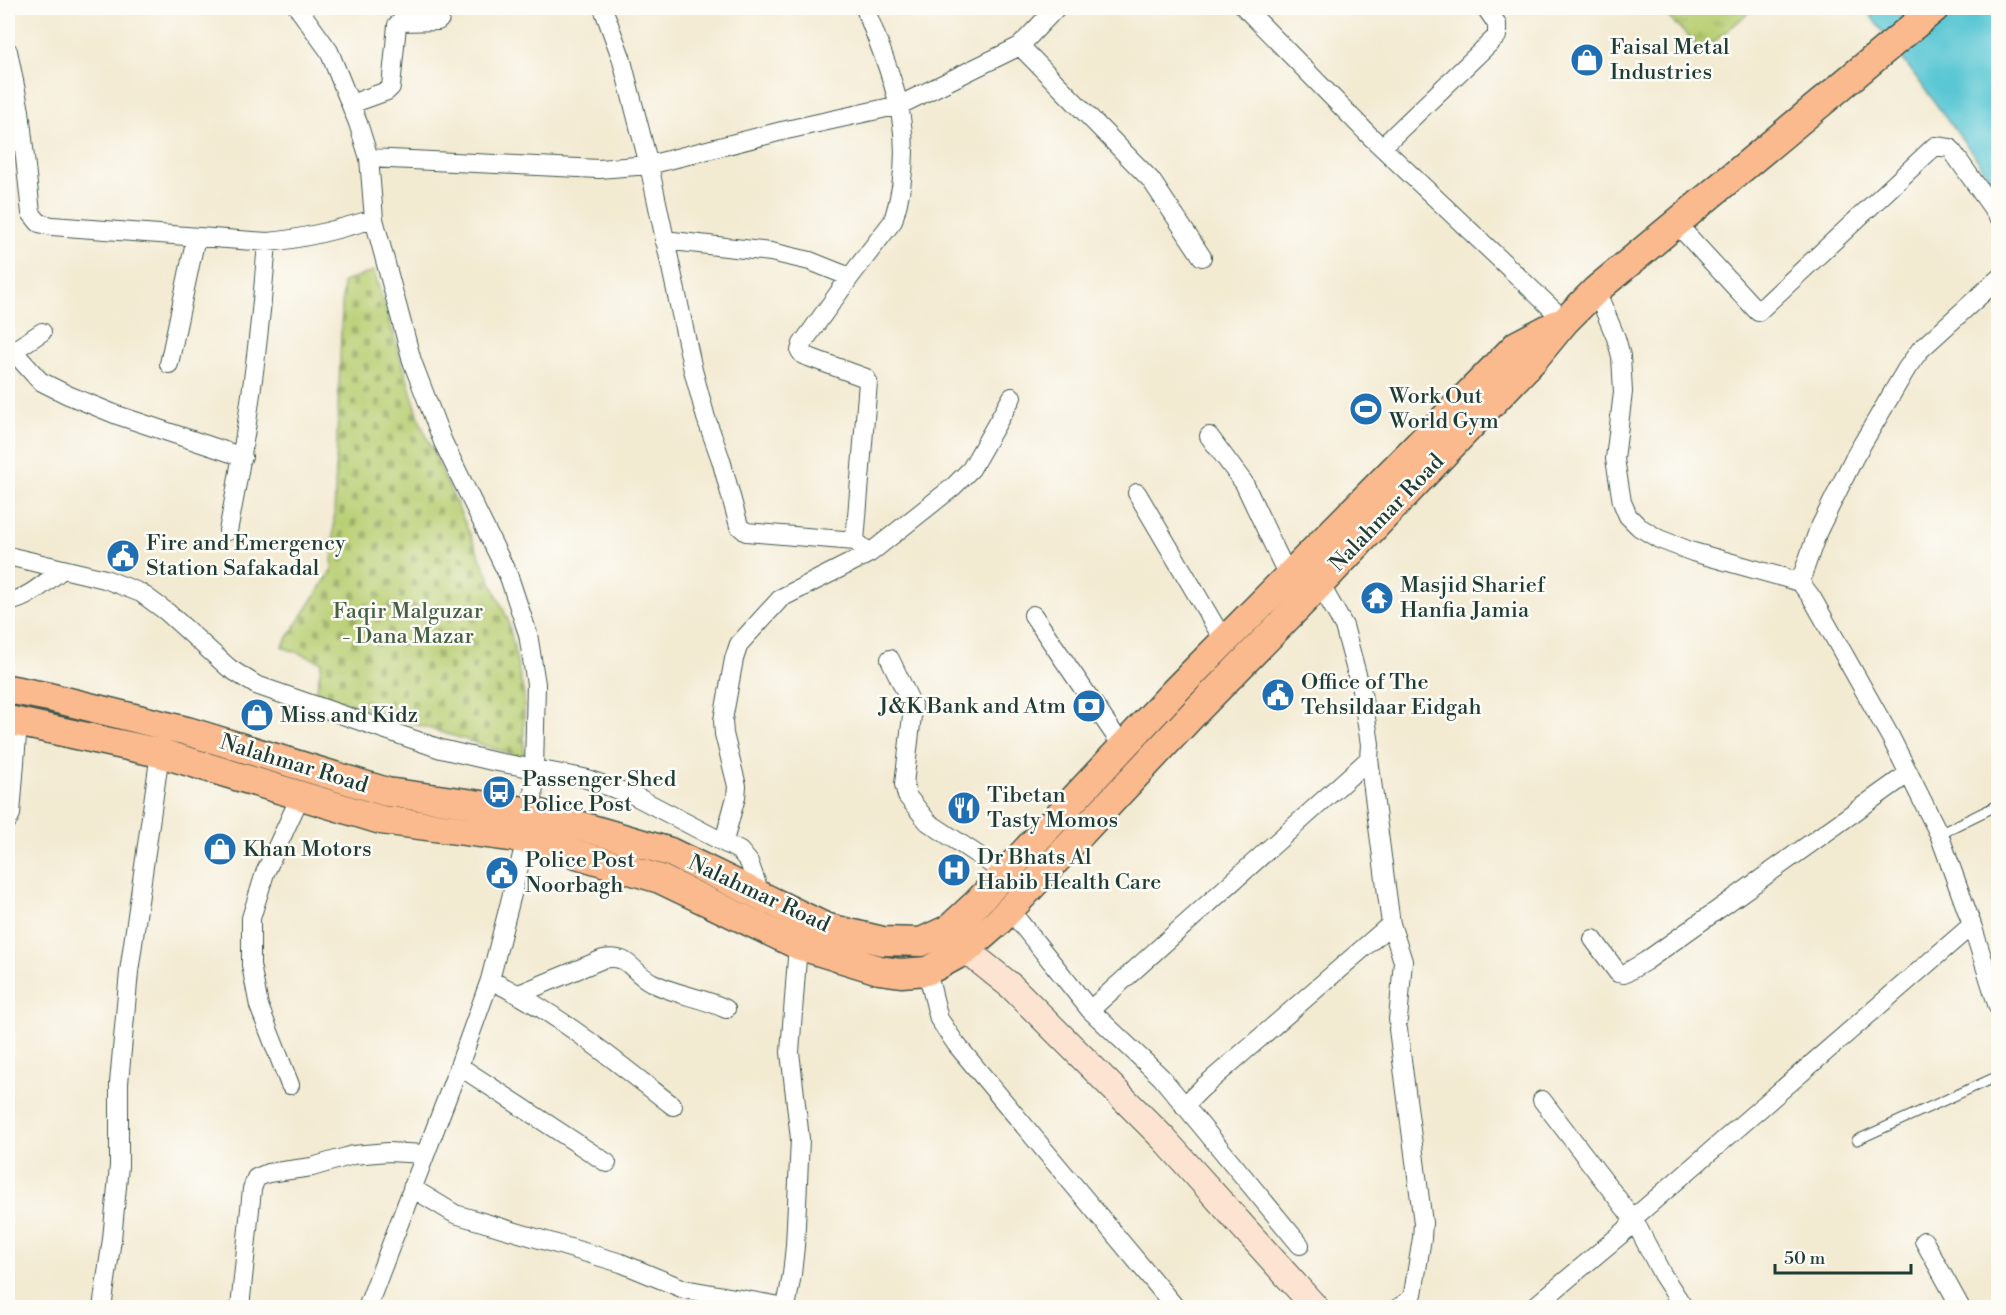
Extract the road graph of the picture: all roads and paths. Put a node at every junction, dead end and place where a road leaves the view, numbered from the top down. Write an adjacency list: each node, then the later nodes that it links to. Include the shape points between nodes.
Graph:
1 (298, 8): 11 (street, via 329,51)
2 (440, 8): 11 (street, via 438,21 397,25 391,87)
3 (603, 8): 15 (street, via 621,57)
4 (865, 8): 12 (street)
5 (1056, 8): 9 (street)
6 (1245, 8): 13 (street)
7 (1486, 8): 13 (street, via 1497,24 1497,36)
8 (1928, 12): 18 (main road)
9 (1020, 46): 12 (street); 22 (street, via 1151,180)
10 (8, 51): 19 (street, via 20,111 31,213 39,223)
11 (351, 104): 14 (street)
12 (900, 105): 15 (street); 23 (street, via 905,141 895,212)
13 (1382, 147): 26 (street)
14 (369, 158): 15 (street, via 599,169); 17 (street)
15 (649, 165): 20 (street)
16 (1998, 216): 18 (street, via 1950,148 1935,146 1758,312)
17 (374, 219): 21 (street, via 324,234); 52 (street, via 412,361 443,442 509,577 528,634 536,684)
18 (1676, 223): 25 (main road)
19 (196, 237): 21 (street); 28 (street)
20 (664, 240): 23 (street, via 771,252 810,261); 34 (street, via 701,399 739,526 751,533)
21 (267, 242): 31 (street)
22 (1202, 257)
23 (850, 277): 34 (street, via 800,351 868,382)
24 (1998, 279): 39 (street, via 1920,350 1907,368 1854,458 1818,531)
25 (1596, 290): 26 (main road); 39 (street, via 1622,356 1623,392 1615,459 1628,516 1659,539)
26 (1564, 321): 38 (main road, Nalahmar Road, via 1517,345); 40 (main road, Nalahmar Road, via 1533,360)
27 (42, 332): 31 (street, via 13,351 40,381 117,415)
28 (169, 364)
29 (1012, 396): 35 (street, via 971,469)
30 (1209, 436): 38 (street, via 1244,483)
31 (243, 456): 33 (street)
32 (1137, 493): 43 (street)
33 (228, 531)
34 (855, 541): 35 (street)
35 (870, 553): 59 (street, via 781,598 740,644 723,720 737,786)
36 (8, 556): 37 (street)
37 (63, 569): 41 (street, via 41,586); 52 (street, via 141,593 229,668 256,685 441,749)
38 (1288, 576): 43 (main road, Nalahmar Road)
39 (1800, 582): 53 (street)
40 (1320, 585): 51 (street, via 1344,626 1362,693); 62 (main road, Nalahmar Road)
41 (8, 602)
42 (1033, 615): 49 (street)
43 (1224, 641): 49 (main road, Nalahmar Road)
44 (890, 659): 60 (street, via 913,707 904,784 907,796 928,822)
45 (8, 689): 46 (main road, Nalahmar Road)
46 (72, 702): 48 (main road); 57 (main road, Nalahmar Road, via 187,731 387,792)
47 (13, 722): 48 (main road, Nalahmar Road); 56 (street)
48 (63, 733): 50 (main road, Nalahmar Road)
49 (1123, 747): 60 (main road, Nalahmar Road)
50 (160, 753): 54 (main road, Nalahmar Road); 88 (street, via 129,972 119,1083 119,1166)
51 (1369, 759): 63 (street); 73 (street)
52 (535, 770): 57 (street); 59 (street, via 585,778 633,795)
53 (1909, 773): 58 (street); 65 (street, via 1624,974 1618,973)
54 (300, 797): 57 (main road, Nalahmar Road, via 381,820); 76 (street, via 265,873 251,918 251,965 259,1006)
55 (1998, 805): 58 (lane)
56 (8, 820)
57 (529, 826): 61 (main road, Nalahmar Road, via 670,852); 67 (main road, Nalahmar Road, via 660,879); 69 (street)
58 (1939, 834): 64 (street)
59 (724, 841): 61 (street, via 749,862)
60 (1005, 873): 66 (main road, Nalahmar Road, via 977,903)
61 (761, 896): 66 (main road, Nalahmar Road, via 825,927 883,941)
62 (1010, 910): 66 (main road, Nalahmar Road); 73 (street)
63 (1391, 924): 79 (street); 93 (street, via 1402,961 1398,1025 1423,1223 1413,1294)
64 (1972, 925): 71 (street); 84 (street)
65 (1593, 939)
66 (958, 940): 68 (main road, Nalahmar Road); 92 (street, via 1012,987 1163,1138)
67 (798, 945): 68 (main road, Nalahmar Road, via 879,970); 87 (street, via 789,1052 800,1139 795,1246)
68 (927, 970): 91 (street, via 939,1019 956,1044)
69 (489, 980): 70 (street); 74 (street)
70 (519, 994): 72 (street, via 615,957 665,989); 78 (street, via 575,1030)
71 (1998, 1007)
72 (726, 1009)
73 (1090, 1010): 79 (street, via 1161,1077)
74 (459, 1066): 81 (street); 82 (street)
75 (1998, 1076): 80 (lane)
76 (291, 1085)
77 (1542, 1100): 84 (street)
78 (673, 1106)
79 (1184, 1106): 86 (street)
80 (1857, 1140)
81 (425, 1154): 83 (street); 89 (street, via 353,1155 256,1178)
82 (607, 1163)
83 (412, 1188): 87 (street, via 455,1214 621,1263 684,1289); 90 (street)
84 (1634, 1220): 94 (street); 95 (street)
85 (1924, 1241): 96 (street)
86 (1300, 1245)
87 (786, 1307)
88 (102, 1308)
89 (240, 1308)
90 (367, 1308)
91 (1176, 1308)
92 (1316, 1308)
93 (1398, 1308)
94 (1533, 1308)
95 (1684, 1308)
96 (1960, 1308)

